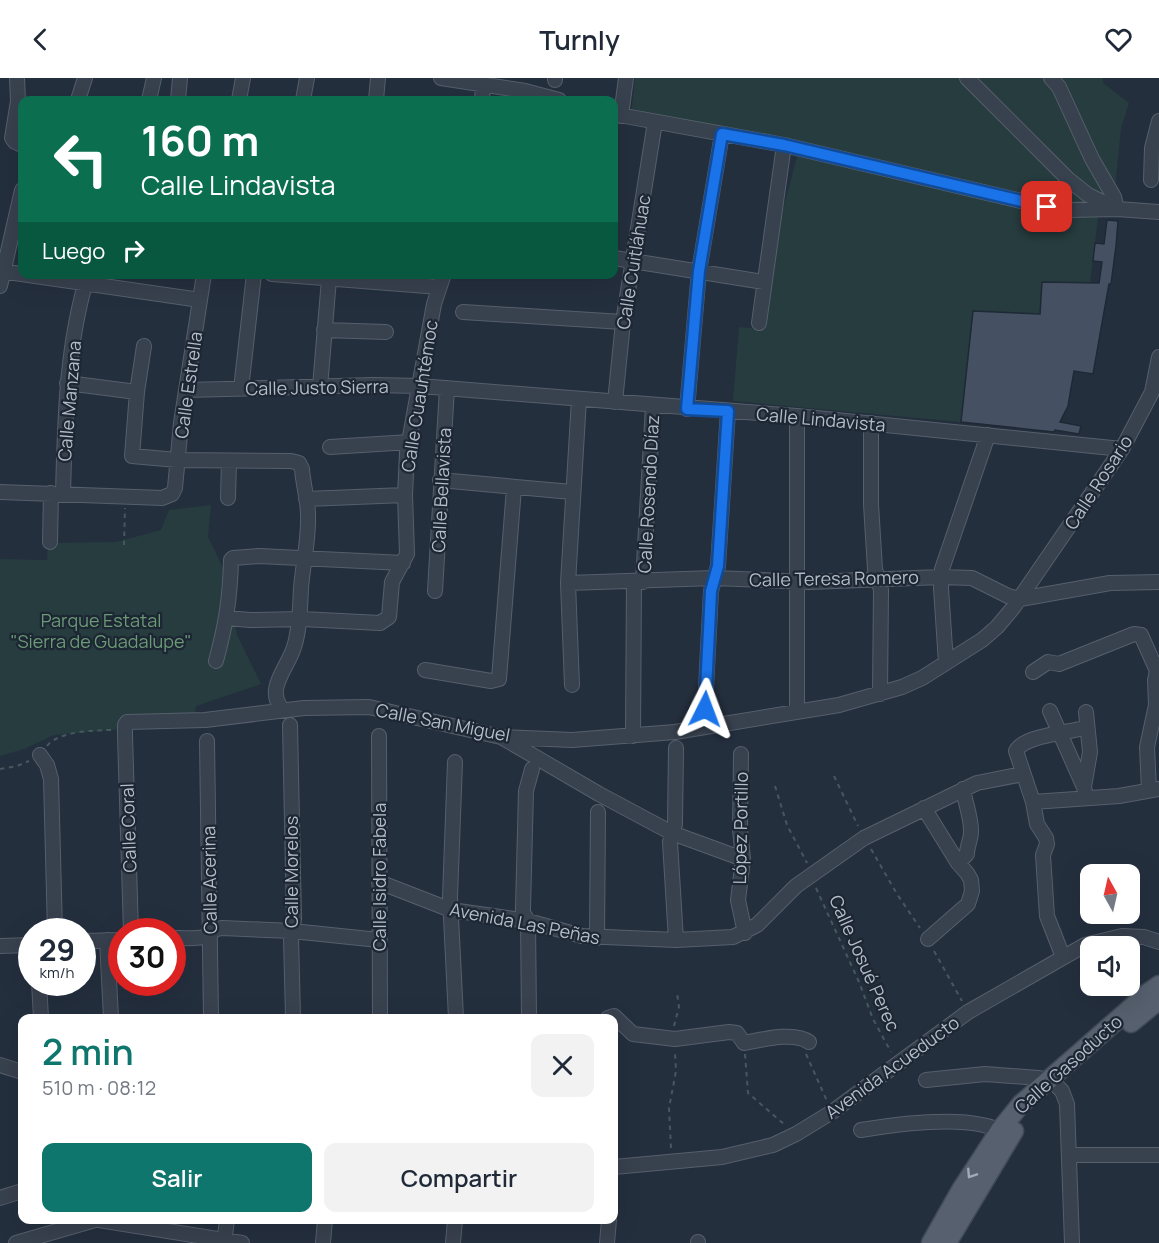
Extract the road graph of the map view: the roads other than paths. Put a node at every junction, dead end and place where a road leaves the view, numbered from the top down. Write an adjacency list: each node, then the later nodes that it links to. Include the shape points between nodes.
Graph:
1 (17, 78): 21 (street)
2 (85, 78): 13 (street)
3 (154, 78): 14 (street)
4 (180, 78): 15 (street)
5 (243, 78): 16 (street)
6 (307, 78): 17 (street)
7 (378, 78): 18 (street)
8 (441, 78): 12 (street)
9 (626, 78): 23 (street)
10 (967, 78): 32 (street, via 1068,179 1088,195)
11 (1051, 78): 32 (street, via 1059,87)
12 (483, 85): 19 (street); 20 (street)
13 (79, 96)
14 (150, 96)
15 (178, 96)
16 (240, 96)
17 (304, 96)
18 (376, 96)
19 (482, 96)
20 (544, 96)
21 (18, 100)
22 (18, 100): 28 (street, via 12,138)
23 (618, 111)
24 (618, 115): 26 (street)
25 (1159, 121): 30 (street, via 1152,148)
26 (655, 122): 27 (street); 35 (street, Calle Cuitláhuac)
27 (722, 134): 29 (street); 37 (street)
28 (18, 143)
29 (784, 145): 32 (street, via 1047,207); 45 (street)
30 (1151, 180)
31 (18, 206): 36 (street)
32 (1117, 209): 33 (street)
33 (1159, 212)
34 (618, 259): 35 (street)
35 (633, 261): 37 (street); 49 (street, Calle Cuitláhuac)
36 (2, 271): 38 (street); 46 (street)
37 (699, 271): 45 (street); 65 (street)
38 (18, 273)
39 (86, 279): 47 (street); 55 (street, Calle Manzana)
40 (203, 279): 47 (street, Calle Estrella)
41 (253, 279): 59 (street)
42 (329, 279): 51 (street)
43 (387, 279): 44 (street)
44 (442, 281): 56 (street, Calle Cuauhtémoc, via 434,304)
45 (764, 282): 50 (street)
46 (0, 286)
47 (200, 300): 60 (street, Calle Estrella)
48 (463, 312): 49 (street)
49 (623, 322): 63 (street, Calle Cuitláhuac)
50 (759, 323)
51 (324, 330): 52 (street); 57 (street)
52 (386, 332)
53 (144, 346): 61 (street)
54 (1159, 357): 72 (street, Calle Rosario, via 1152,392)
55 (67, 382): 61 (street); 79 (street, Calle Manzana)
56 (420, 386): 57 (street, Calle Justo Sierra); 58 (street, Calle Justo Sierra); 70 (street, Calle Cuauhtémoc)
57 (320, 387): 59 (street, Calle Justo Sierra)
58 (447, 388): 62 (street, Calle Lindavista); 75 (street, Calle Bellavista)
59 (241, 389): 60 (street, Calle Justo Sierra)
60 (186, 390): 73 (street, Calle Estrella)
61 (137, 392): 73 (street, via 132,456)
62 (579, 399): 63 (street, Calle Lindavista); 78 (street)
63 (615, 402): 64 (street, Calle Lindavista)
64 (653, 406): 65 (street, Calle Lindavista); 89 (street, Calle Rosendo Díaz)
65 (687, 409): 66 (street, Calle Lindavista)
66 (728, 411): 67 (street, Calle Lindavista); 87 (street)
67 (797, 416): 68 (street, Calle Lindavista); 90 (street)
68 (871, 423): 69 (street, Calle Lindavista); 88 (street, via 875,569)
69 (988, 435): 72 (street, Calle Lindavista); 86 (street)
70 (410, 442): 71 (street); 80 (street, Calle Cuauhtémoc)
71 (330, 447)
72 (1122, 449): 94 (street, Calle Rosario)
73 (177, 460): 74 (street); 79 (street, Calle Estrella, via 175,488 172,495 162,498)
74 (229, 461): 81 (street); 82 (street, via 298,463)
75 (440, 480): 76 (street); 93 (street, Calle Bellavista)
76 (514, 488): 78 (street); 99 (street, via 500,677 498,680)
77 (0, 492): 79 (street)
78 (572, 492): 92 (street)
79 (57, 493): 83 (street, Calle Manzana)
80 (405, 495): 82 (street); 85 (street, Calle Cuauhtémoc, via 408,546)
81 (228, 498)
82 (306, 499): 84 (street)
83 (50, 542)
84 (306, 558): 85 (street); 95 (street, via 233,558); 96 (street)
85 (404, 562): 96 (street, Calle Cuauhtémoc, via 392,582 384,622)
86 (941, 577): 88 (street, Calle Teresa Romero); 94 (street, Calle Teresa Romero, via 972,578); 98 (street)
87 (714, 579): 89 (street, Calle Teresa Romero); 90 (street, Calle Teresa Romero); 110 (street)
88 (879, 580): 90 (street, Calle Teresa Romero); 103 (street)
89 (638, 582): 92 (street, Calle Teresa Romero); 116 (street, Calle Rosendo Díaz)
90 (796, 582): 106 (street)
91 (1159, 582): 94 (street, via 1110,583)
92 (568, 583): 101 (street)
93 (435, 591)
94 (1020, 599): 98 (street, Calle San Miguel, via 982,640)
95 (227, 618): 96 (street); 97 (street)
96 (298, 619): 104 (street, via 294,647 275,689)
97 (216, 661)
98 (946, 663): 103 (street, Calle San Miguel, via 922,678)
99 (425, 670)
100 (1033, 672): 102 (street, via 1048,662 1059,664 1139,633 1157,671)
101 (572, 685)
102 (1158, 691): 112 (street)
103 (880, 694): 106 (street, Calle San Miguel)
104 (283, 710): 108 (street, Calle San Miguel); 115 (street, Calle San Miguel, via 369,707)
105 (1050, 711): 113 (street)
106 (797, 712): 110 (street, Calle San Miguel)
107 (1086, 712): 111 (street)
108 (125, 725): 136 (street, Calle Coral)
109 (290, 725): 139 (street, Calle Morelos)
110 (704, 727): 116 (street, Calle San Miguel)
111 (1087, 727): 113 (street); 126 (street, via 1090,752)
112 (1155, 728): 125 (street, via 1148,747)
113 (1060, 734): 123 (street, via 1017,749); 126 (street)
114 (379, 736): 133 (street, Calle Isidro Fabela)
115 (501, 736): 116 (street, Calle San Miguel, via 572,740); 130 (street)
116 (633, 736)
117 (207, 741): 138 (street, Calle Acerina)
118 (676, 748): 130 (street)
119 (41, 753): 135 (street, via 51,779)
120 (741, 754): 131 (street, López Portillo)
121 (455, 762): 134 (street)
122 (532, 769): 137 (street, via 526,791 523,913)
123 (1023, 774): 124 (street, Avenida Las Peñas); 127 (street)
124 (963, 789): 128 (street, Avenida Las Peñas); 132 (street, via 972,826 967,854)
125 (1154, 790): 126 (street, via 1119,796)
126 (1085, 793): 127 (street)
127 (1033, 802): 151 (street, via 1037,824 1047,844 1043,855 1047,916)
128 (924, 808): 132 (street); 140 (street, Avenida Las Peñas, via 864,838 812,874)
129 (598, 812): 142 (street)
130 (672, 833): 131 (street); 147 (street)
131 (743, 859): 140 (street, López Portillo, via 738,900)
132 (958, 863): 143 (street, via 970,880 970,901)
133 (379, 882): 134 (street, Avenida Las Peñas); 146 (street, Calle Isidro Fabela)
134 (451, 909): 137 (street, Avenida Las Peñas); 160 (street)
135 (55, 918)
136 (131, 918)
137 (528, 921): 142 (street, Avenida Las Peñas); 161 (street)
138 (211, 931): 139 (street, via 222,928); 141 (street, via 206,936); 157 (street, Calle Acerina)
139 (292, 932): 146 (street); 158 (street, Calle Morelos)
140 (745, 933): 147 (street, Avenida Las Peñas, via 721,939)
141 (186, 938)
142 (597, 938): 147 (street, Avenida Las Peñas)
143 (928, 939)
144 (96, 940): 145 (street)
145 (107, 940): 156 (street)
146 (379, 940): 159 (street, Calle Isidro Fabela)
147 (676, 940)
148 (1159, 942): 151 (street, Avenida Acueducto, via 1122,936 1085,945)
149 (18, 945): 150 (street)
150 (0, 946)
151 (1063, 957): 172 (street, Avenida Acueducto, via 968,1012 832,1112 773,1145 671,1163)
152 (1159, 985): 167 (main road, Calle Gasoducto)
153 (40, 996): 155 (street)
154 (1159, 1000): 167 (main road, Calle Gasoducto)
155 (41, 1014)
156 (111, 1014)
157 (211, 1014)
158 (293, 1014)
159 (380, 1014)
160 (456, 1014)
161 (529, 1014)
162 (618, 1020): 163 (street, via 633,1035 675,1039 729,1032 737,1033 744,1043 782,1037 804,1038)
163 (809, 1042)
164 (0, 1065): 165 (street)
165 (18, 1071)
166 (926, 1080): 167 (street, via 985,1074)
167 (1051, 1082): 169 (main road, Calle Gasoducto, via 1029,1112); 170 (street, via 1062,1091 1067,1104)
168 (861, 1130): 169 (street, via 967,1122)
169 (1005, 1134): 188 (main road, Calle Gasoducto, one-way to 188, via 961,1190); 189 (main road, Calle Gasoducto)
170 (1070, 1155): 171 (street); 190 (street)
171 (1159, 1155)
172 (618, 1167)
173 (18, 1192): 174 (street)
174 (0, 1198)
175 (87, 1224): 181 (street)
176 (120, 1224): 182 (street)
177 (226, 1224): 182 (street)
178 (324, 1224): 185 (street)
179 (455, 1224): 186 (street)
180 (609, 1224): 187 (street)
181 (56, 1237): 183 (street)
182 (224, 1242): 184 (street)
183 (16, 1243)
184 (242, 1243)
185 (322, 1243)
186 (453, 1243)
187 (607, 1243)
188 (931, 1243)
189 (947, 1243)
190 (1072, 1243)

